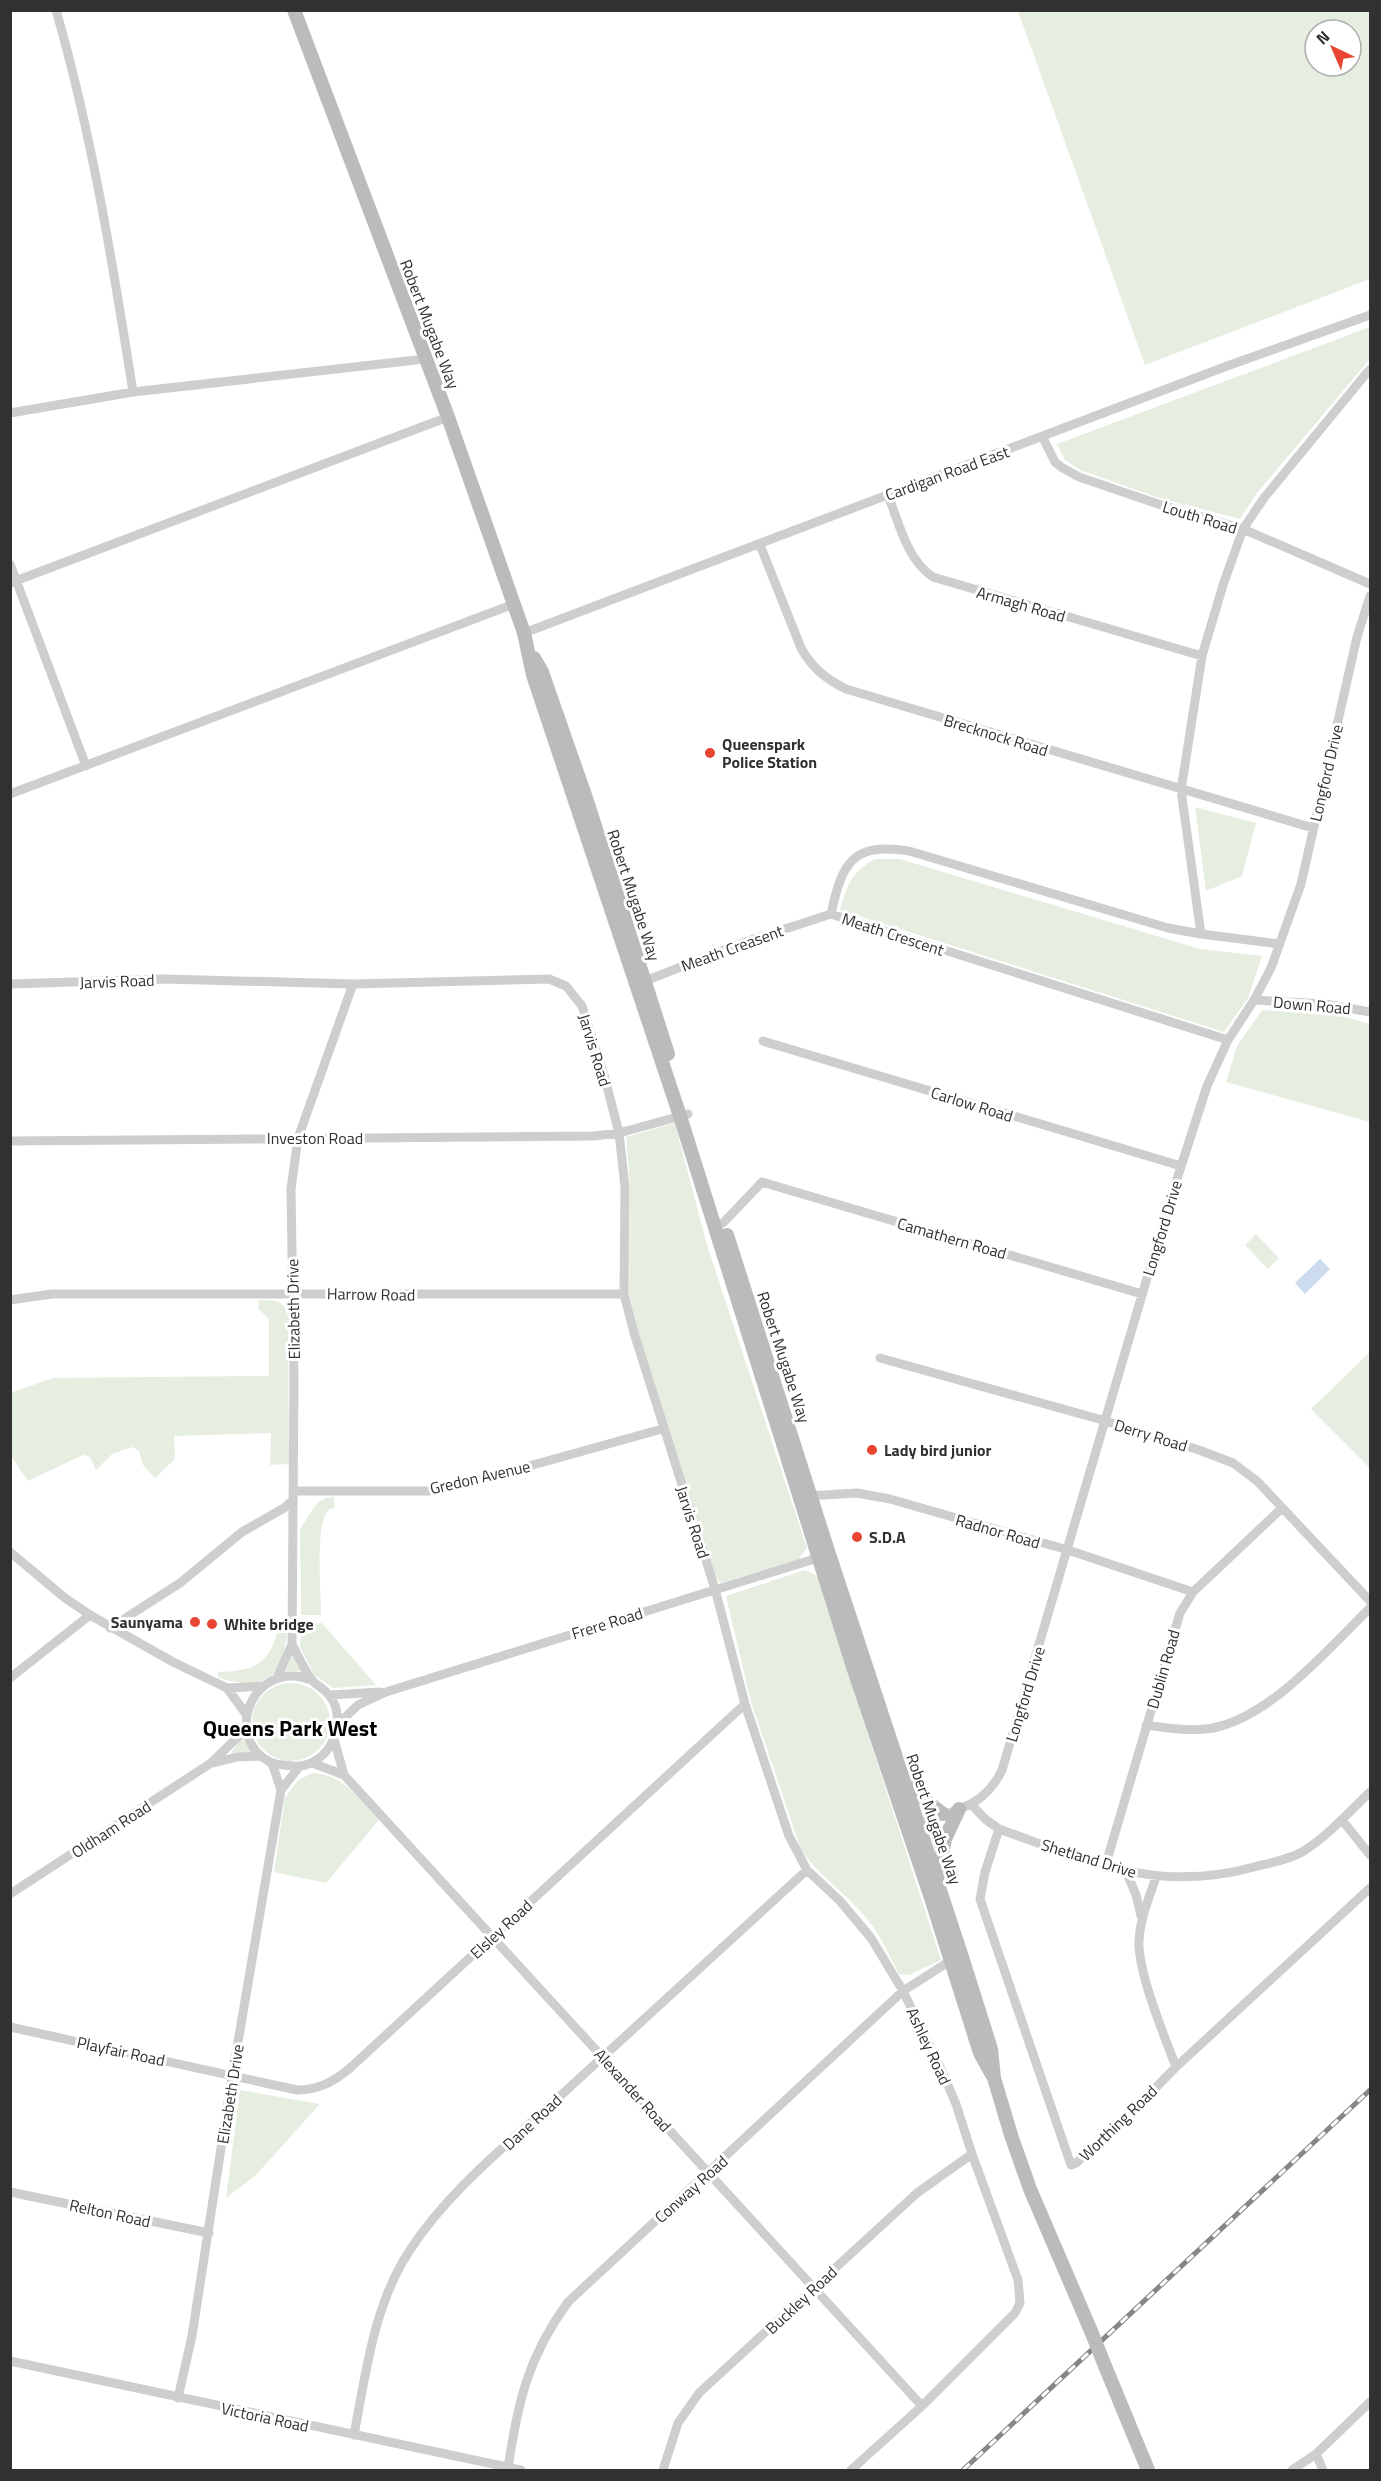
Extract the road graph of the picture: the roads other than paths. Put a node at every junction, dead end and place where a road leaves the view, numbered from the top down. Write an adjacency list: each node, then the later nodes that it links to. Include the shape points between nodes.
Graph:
1 (56, 10): 6 (street, via 82,110)
2 (294, 10): 4 (main road, Robert Mugabe Way)
3 (1371, 315): 9 (street, Cardigan Road East)
4 (425, 359): 6 (street); 8 (main road, Robert Mugabe Way)
5 (1371, 369): 11 (street, via 1287,469)
6 (133, 392): 7 (street)
7 (10, 413)
8 (448, 417): 14 (street); 17 (main road, Robert Mugabe Way)
9 (1043, 438): 10 (street, Cardigan Road East); 11 (street, Louth Road, via 1056,462 1078,477)
10 (888, 495): 12 (street, Cardigan Road East); 19 (street, Armagh Road, via 918,564 933,577)
11 (1244, 529): 15 (street, Louth Road); 19 (street, via 1229,565)
12 (760, 545): 18 (street, Cardigan Road East); 21 (street, Brecknock Road, via 801,648 809,663 833,683)
13 (10, 564): 14 (street)
14 (14, 582): 20 (street)
15 (1371, 584)
16 (1371, 596): 23 (street, Longford Drive, via 1357,637)
17 (514, 604): 18 (main road, Robert Mugabe Way); 20 (street)
18 (524, 633): 27 (main road, Robert Mugabe Way, via 561,727)
19 (1202, 657): 21 (street)
20 (86, 766): 22 (street)
21 (1181, 790): 23 (street, Brecknock Road); 25 (street)
22 (10, 794)
23 (1313, 828): 26 (street, Longford Drive, via 1301,884)
24 (831, 914): 25 (street, Meath Crescent, via 842,872 850,862 860,854 890,848 1168,928); 27 (street, Meath Creasent); 32 (street, Meath Crescent)
25 (1201, 934): 26 (street, Meath Crescent)
26 (1280, 944): 30 (street, Longford Drive)
27 (640, 983): 34 (main road, Robert Mugabe Way)
28 (10, 984): 29 (street, Jarvis Road, via 165,979)
29 (353, 984): 35 (street, Jarvis Road, via 549,979 560,982 582,1006); 36 (street, Elizabeth Drive)
30 (1254, 1000): 31 (street, Down Road, via 1325,1004); 32 (street, Longford Drive)
31 (1371, 1012)
32 (1228, 1040): 38 (street, Longford Drive, via 1211,1074)
33 (763, 1041): 38 (street, Carlow Road)
34 (684, 1115): 35 (street, Investon Road); 39 (main road, Robert Mugabe Way); 48 (main road, Robert Mugabe Way)
35 (619, 1133): 36 (street, Investon Road); 41 (street, Jarvis Road, via 625,1187)
36 (298, 1138): 37 (street, Investon Road); 40 (street, Elizabeth Drive, via 291,1189)
37 (10, 1140)
38 (1181, 1166): 42 (street, Longford Drive)
39 (723, 1223): 42 (street, Camathern Road, via 762,1182); 48 (main road, Robert Mugabe Way)
40 (293, 1293): 41 (street, Harrow Road); 43 (street, Harrow Road, via 52,1294); 47 (street, Elizabeth Drive)
41 (624, 1294): 46 (street, Jarvis Road)
42 (1142, 1294): 45 (street, Longford Drive)
43 (10, 1300)
44 (880, 1358): 45 (street, Derry Road)
45 (1106, 1421): 49 (street, Derry Road, via 1233,1464 1257,1481); 50 (street, Longford Drive)
46 (662, 1429): 47 (street, Gredon Avenue, via 428,1491); 53 (street, Jarvis Road)
47 (293, 1496): 58 (street, via 284,1508 242,1532 180,1583); 59 (street, Elizabeth Drive)
48 (805, 1496): 50 (street, Radnor Road, via 857,1493 890,1499); 52 (main road, Robert Mugabe Way)
49 (1282, 1508): 54 (street, Dublin Road); 55 (street, Derry Road)
50 (1068, 1550): 54 (street, Radnor Road); 82 (street, Longford Drive, via 1002,1770 985,1795)
51 (10, 1552): 57 (street)
52 (824, 1556): 53 (street, Frere Road); 79 (main road, Robert Mugabe Way)
53 (715, 1589): 65 (street, Frere Road); 67 (street, Ashley Road)
54 (1192, 1592): 70 (street, Dublin Road, via 1175,1626)
55 (1371, 1602)
56 (1371, 1608): 70 (street, via 1288,1686 1242,1719 1208,1729 1182,1731)
57 (90, 1616): 58 (street); 60 (street)
58 (110, 1628): 64 (street)
59 (292, 1644): 61 (street, Elizabeth Drive); 62 (street, Elizabeth Drive)
60 (10, 1678)
61 (277, 1678): 62 (street); 63 (street)
62 (312, 1680): 66 (street)
63 (263, 1686): 64 (street); 68 (street)
64 (227, 1688): 68 (street)
65 (386, 1692): 66 (street, Frere Road); 69 (street, Frere Road, via 358,1706)
66 (330, 1695): 69 (street)
67 (745, 1704): 90 (street, Ashley Road, via 789,1836); 97 (street, Elsley Road)
68 (246, 1714): 71 (street)
69 (338, 1725): 72 (street)
70 (1146, 1725): 89 (street, Dublin Road)
71 (246, 1729): 73 (street); 74 (street, Oldham Road)
72 (334, 1739): 76 (street); 78 (street, Alexander Road)
73 (261, 1756): 74 (street, Oldham Road); 75 (street)
74 (211, 1763): 95 (street, Oldham Road)
75 (272, 1763): 77 (street); 80 (street, Elizabeth Drive)
76 (312, 1763): 77 (street); 78 (street, Alexander Road)
77 (299, 1767): 80 (street, Elizabeth Drive)
78 (344, 1775): 97 (street, Alexander Road)
79 (899, 1786): 83 (main road); 85 (main road, Robert Mugabe Way); 88 (main road, Robert Mugabe Way)
80 (281, 1790): 103 (street, Elizabeth Drive)
81 (1371, 1792): 84 (street, Shetland Drive)
82 (965, 1807): 83 (street, Longford Drive); 86 (street, Shetland Drive); 93 (main road, via 945,1839)
83 (943, 1814): 85 (street, Longford Drive)
84 (1342, 1820): 87 (street); 92 (street, Shetland Drive, via 1292,1857 1239,1871 1191,1878)
85 (918, 1824): 88 (street); 93 (main road, Robert Mugabe Way)
86 (999, 1829): 89 (street, Shetland Drive); 102 (street, Worthing Road, via 980,1899 1071,2165 1106,2139)
87 (1371, 1856)
88 (916, 1858): 98 (main road, Robert Mugabe Way)
89 (1105, 1867): 91 (street, Shetland Drive)
90 (807, 1870): 99 (street, Ashley Road, via 860,1922); 101 (street, Dane Road)
91 (1126, 1871): 92 (street, Shetland Drive); 96 (street)
92 (1156, 1877): 96 (street)
93 (938, 1880): 104 (main road, Robert Mugabe Way, via 991,2049)
94 (1371, 1888): 102 (street, Worthing Road)
95 (10, 1894)
96 (1142, 1918): 102 (street, via 1139,1952)
97 (493, 1936): 101 (street, Alexander Road); 103 (street, Elsley Road, via 328,2084 297,2090)
98 (950, 1961): 99 (street, Conway Road); 104 (main road, Robert Mugabe Way, via 980,2054)
99 (903, 1991): 105 (street, Ashley Road, via 956,2104); 106 (street, Conway Road)
100 (10, 2027): 103 (street, Playfair Road)
101 (603, 2056): 106 (street, Alexander Road); 114 (street, Dane Road, via 445,2204 410,2250 382,2307)
102 (1176, 2067)
103 (232, 2077): 108 (street, Elizabeth Drive)
104 (994, 2078): 120 (main road, Robert Mugabe Way, bridge, via 1030,2189)
105 (972, 2154): 109 (street, Buckley Road, via 917,2193); 113 (street, Ashley Road, via 1018,2280 1020,2302 1016,2313)
106 (708, 2174): 109 (street, Alexander Road); 116 (street, Conway Road, via 606,2264 551,2325 524,2384)
107 (10, 2192): 108 (street, Relton Road)
108 (209, 2233): 111 (street, Elizabeth Drive)
109 (815, 2288): 113 (street, Alexander Road); 118 (street, Buckley Road, via 699,2393 678,2423)
110 (10, 2361): 111 (street, Victoria Road)
111 (177, 2398): 114 (street, Victoria Road)
112 (1371, 2402): 115 (street)
113 (922, 2406): 119 (street, Ashley Road)
114 (354, 2435): 116 (street, Victoria Road)
115 (1316, 2454): 121 (street); 122 (street)
116 (508, 2468): 117 (street, Victoria Road)
117 (521, 2470)
118 (663, 2470)
119 (851, 2470)
120 (1148, 2470)
121 (1292, 2470)
122 (1323, 2470)

